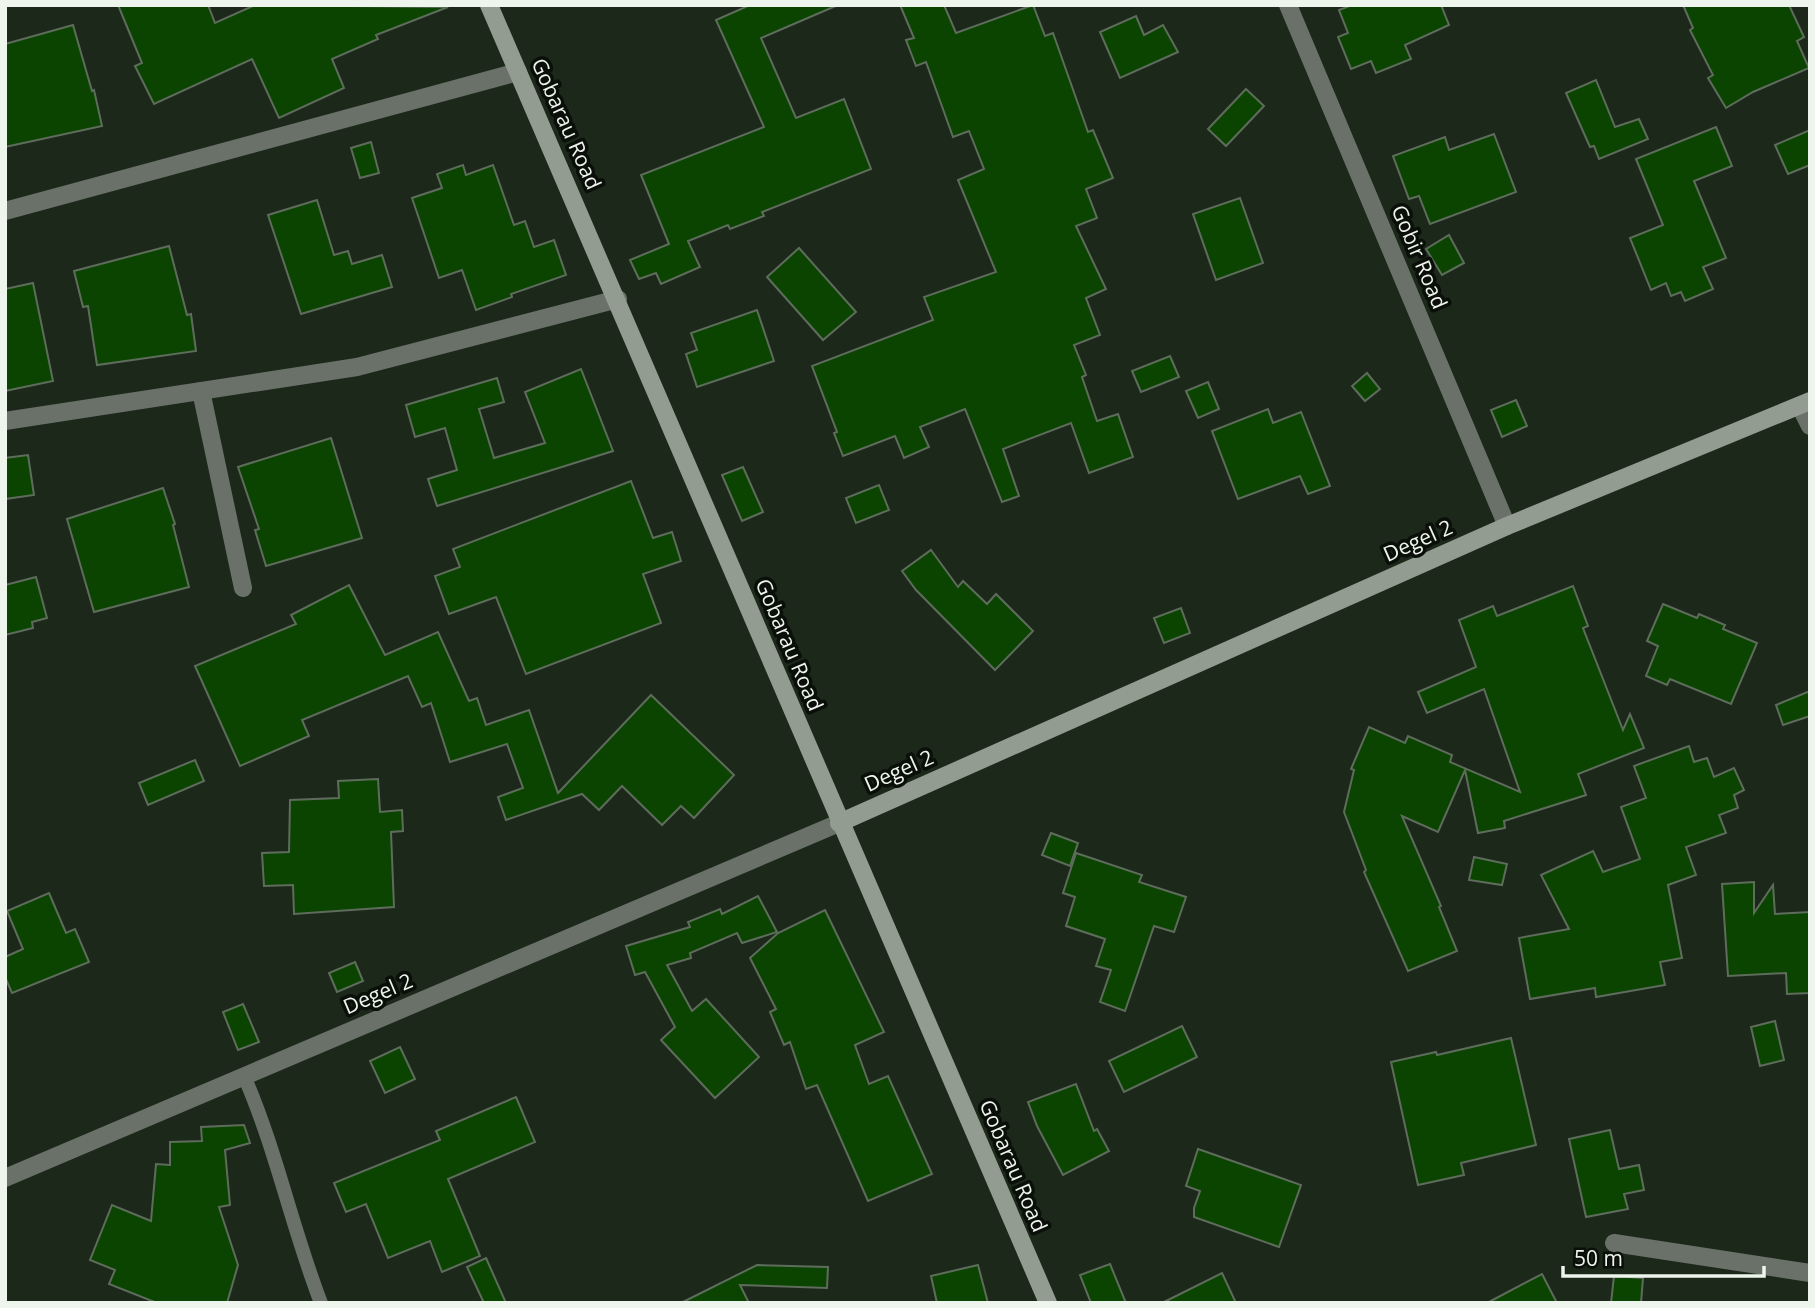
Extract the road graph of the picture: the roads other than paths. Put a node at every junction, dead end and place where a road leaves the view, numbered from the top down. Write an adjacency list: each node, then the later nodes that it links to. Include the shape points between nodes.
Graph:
1 (489, 5): 3 (street, Gobarau Road)
2 (1288, 5): 10 (street, Gobir Road)
3 (518, 72): 4 (street); 5 (street, Gobarau Road)
4 (5, 211)
5 (618, 299): 6 (street, via 357,367); 12 (street, Gobarau Road)
6 (201, 391): 8 (street); 11 (street)
7 (1805, 403): 9 (street); 10 (street, Degel 2)
8 (5, 421)
9 (1810, 426)
10 (1507, 526): 12 (street, Degel 2)
11 (243, 588)
12 (839, 823): 13 (street, Degel 2); 18 (street, Gobarau Road)
13 (244, 1076): 14 (street, Degel 2); 17 (lane)
14 (5, 1178)
15 (1614, 1243): 16 (street)
16 (1810, 1273)
17 (321, 1303)
18 (1048, 1303)

